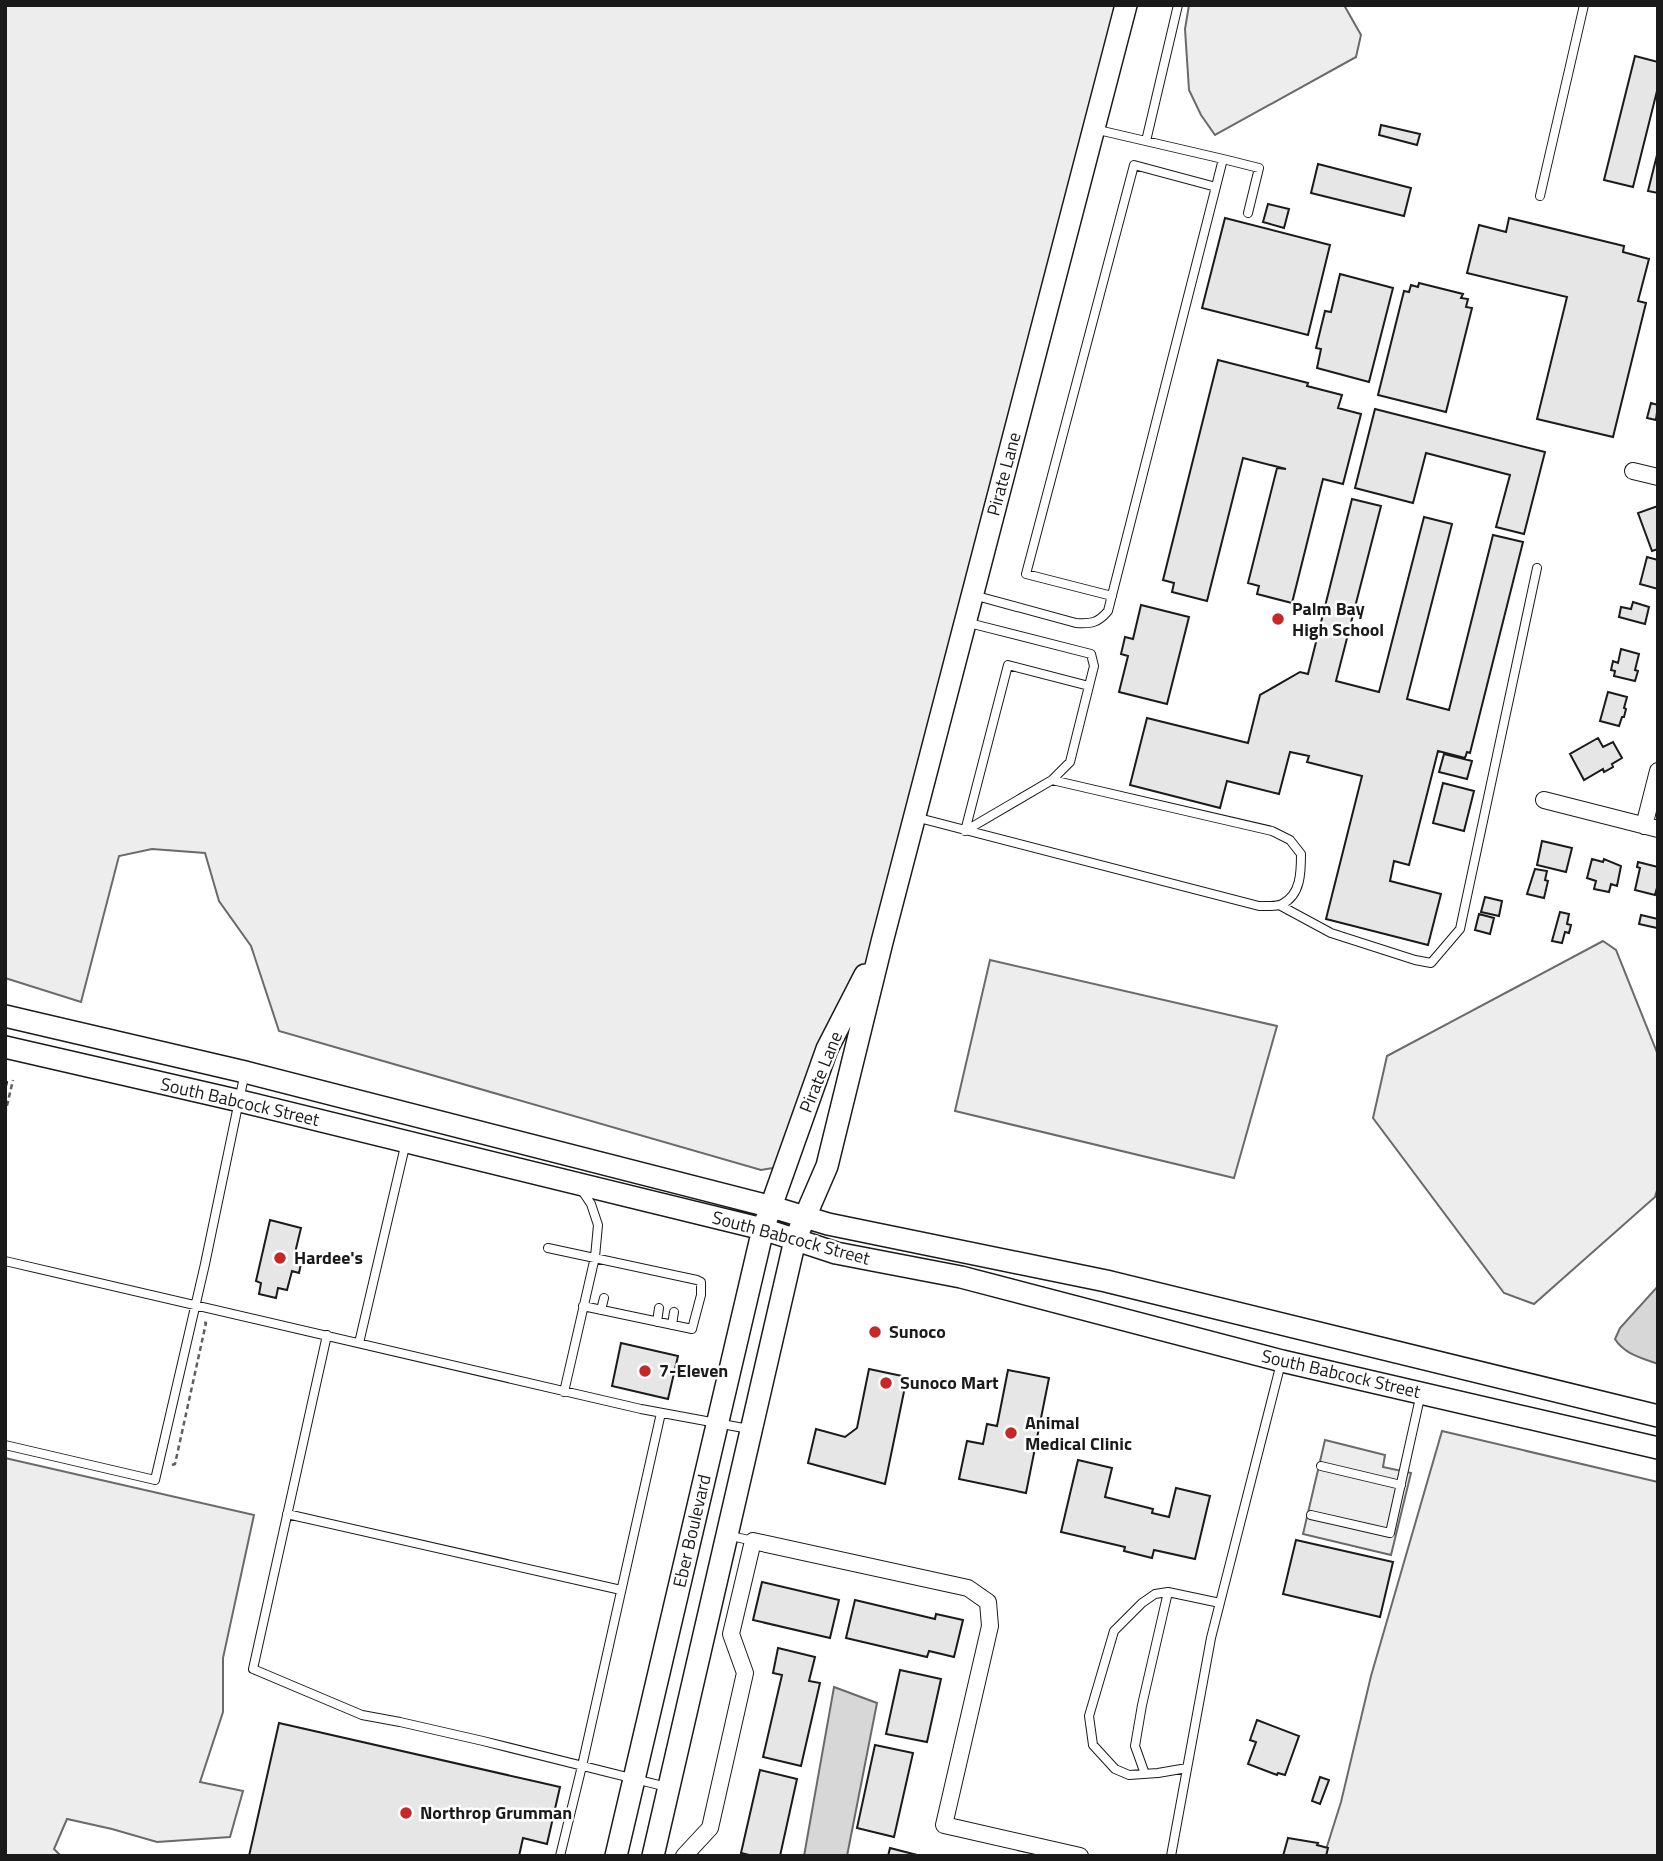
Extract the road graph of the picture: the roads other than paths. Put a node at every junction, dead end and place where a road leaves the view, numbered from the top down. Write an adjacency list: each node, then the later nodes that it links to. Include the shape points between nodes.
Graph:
1 (1126, 5): 4 (main road, Pirate Lane)
2 (1178, 5): 5 (lane)
3 (1584, 5): 8 (lane)
4 (1093, 129): 5 (lane); 13 (main road, Pirate Lane)
5 (1146, 141): 6 (lane)
6 (1223, 159): 7 (lane); 9 (lane, via 1259,168)
7 (1216, 187): 14 (lane); 14 (lane, via 1134,165 1026,574)
8 (1540, 196)
9 (1248, 213)
10 (1633, 471): 11 (street)
11 (1658, 477)
12 (1537, 568): 23 (lane, via 1460,929 1431,962 1331,933)
13 (973, 595): 14 (lane, via 1090,624 1108,611); 15 (main road, Pirate Lane)
14 (1112, 596)
15 (965, 622): 16 (lane, via 1091,654 1094,666); 20 (main road, Pirate Lane)
16 (1089, 686): 18 (lane, via 1070,762); 22 (lane, via 1008,665)
17 (1658, 771): 21 (street)
18 (1052, 780): 22 (lane); 23 (lane, via 1281,835 1301,854 1301,875 1294,894)
19 (1544, 800): 21 (street)
20 (915, 817): 22 (lane); 24 (main road, Pirate Lane)
21 (1651, 827)
22 (965, 831): 23 (lane, via 1259,906)
23 (1280, 906)
24 (882, 942): 31 (main road, Pirate Lane, via 827,1049); 32 (main road, Pirate Lane, via 827,1166)
25 (5, 1016): 27 (main road, South Babcock Street)
26 (5, 1047): 28 (main road, South Babcock Street)
27 (245, 1072): 28 (lane); 31 (main road, South Babcock Street)
28 (240, 1101): 29 (main road, South Babcock Street); 43 (lane)
29 (406, 1142): 30 (main road, South Babcock Street); 53 (lane)
30 (578, 1184): 33 (main road, South Babcock Street); 36 (lane, via 598,1225)
31 (772, 1207): 32 (main road, South Babcock Street); 33 (main road, Eber Boulevard)
32 (806, 1217): 34 (main road, Eber Boulevard); 58 (main road, South Babcock Street, via 1106,1281)
33 (763, 1230): 34 (main road, South Babcock Street); 59 (main road, Eber Boulevard)
34 (795, 1240): 54 (main road, South Babcock Street, via 836,1253 961,1277); 60 (main road, Eber Boulevard)
35 (548, 1248): 36 (lane)
36 (595, 1257): 38 (lane, via 666,1278); 44 (lane)
37 (5, 1261): 43 (lane)
38 (681, 1276): 39 (lane); 51 (lane, via 701,1282 701,1295 692,1329)
39 (680, 1287)
40 (604, 1298): 46 (lane)
41 (620, 1302): 48 (lane)
42 (636, 1305): 49 (lane)
43 (195, 1306): 52 (lane); 61 (lane, via 155,1480)
44 (583, 1306): 46 (lane); 55 (lane)
45 (659, 1308): 50 (lane)
46 (601, 1310): 48 (lane)
47 (674, 1312): 51 (lane)
48 (618, 1314): 49 (lane)
49 (634, 1317): 50 (lane)
50 (657, 1322): 51 (lane)
51 (671, 1325)
52 (327, 1335): 53 (lane); 65 (lane)
53 (359, 1343): 55 (lane)
54 (1282, 1361): 56 (main road, South Babcock Street); 71 (lane)
55 (564, 1392): 57 (lane)
56 (1421, 1393): 62 (main road, South Babcock Street); 64 (lane)
57 (661, 1413): 59 (lane); 69 (lane)
58 (1658, 1416)
59 (717, 1424): 60 (lane); 75 (main road, Eber Boulevard)
60 (751, 1429): 67 (main road, Eber Boulevard)
61 (5, 1445)
62 (1658, 1448)
63 (1321, 1466): 64 (lane)
64 (1401, 1485): 66 (lane, via 1390,1533)
65 (287, 1514): 69 (lane); 72 (lane, via 253,1668 362,1715)
66 (1311, 1515)
67 (727, 1535): 68 (lane); 76 (main road, Eber Boulevard)
68 (753, 1541): 80 (street, via 731,1634 745,1673 710,1828); 81 (street, via 968,1588 988,1602 990,1626 944,1825)
69 (621, 1590): 72 (lane)
70 (1168, 1592): 71 (lane); 74 (lane, via 1135,1746); 74 (lane, via 1142,1603 1114,1631 1089,1716 1093,1745 1115,1769 1129,1775)
71 (1220, 1603): 73 (lane)
72 (582, 1766): 75 (lane); 77 (lane)
73 (1187, 1768): 74 (lane); 82 (lane)
74 (1145, 1774)
75 (634, 1780): 76 (lane); 78 (main road, Eber Boulevard)
76 (668, 1788): 79 (main road, Eber Boulevard)
77 (560, 1856)
78 (616, 1856)
79 (653, 1856)
80 (684, 1856)
81 (1080, 1856)
82 (1171, 1856)

